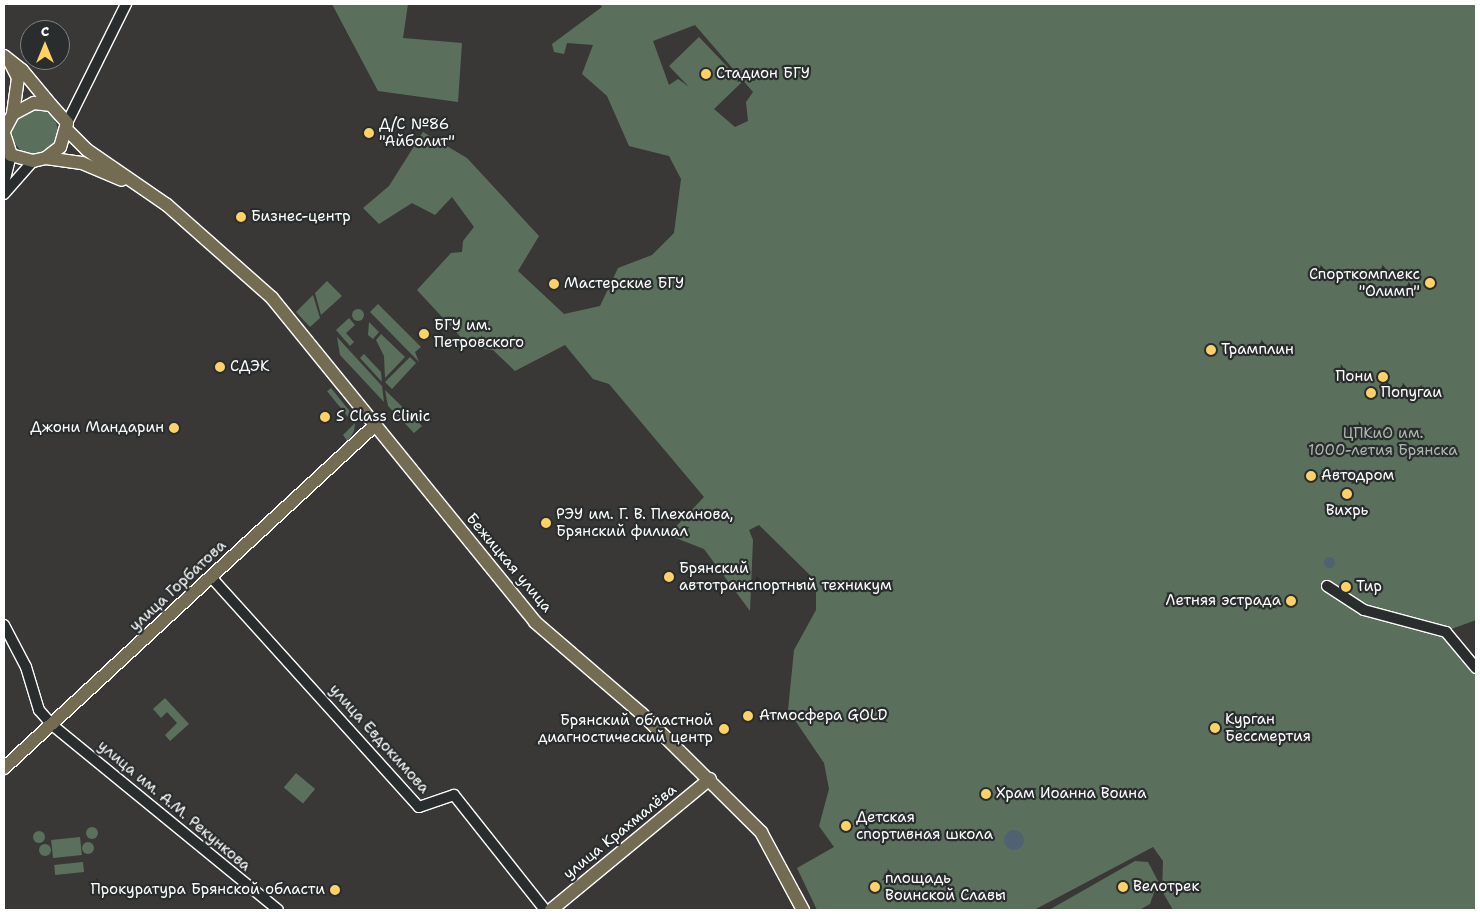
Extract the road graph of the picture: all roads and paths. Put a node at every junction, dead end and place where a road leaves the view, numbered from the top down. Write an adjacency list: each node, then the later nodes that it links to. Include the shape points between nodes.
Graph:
1 (126, 4): 3 (street)
2 (5, 57): 4 (main road); 5 (main road, via 18,78)
3 (78, 98): 4 (street); 6 (street)
4 (55, 107): 5 (main road, via 34,103); 6 (main road)
5 (6, 125): 7 (main road)
6 (67, 127): 8 (main road, via 60,147); 12 (main road)
7 (7, 151): 9 (main road); 10 (street)
8 (46, 158): 9 (main road); 12 (main road, via 82,163 127,183)
9 (33, 161): 11 (street)
10 (4, 183)
11 (4, 194)
12 (216, 249): 13 (main road, Бежицкая улица, via 272,298)
13 (373, 427): 14 (main road, улица Горбатова); 20 (main road, Бежицкая улица, via 535,622)
14 (211, 577): 18 (main road, улица Горбатова); 22 (street, улица Евдокимова, via 419,807 454,795)
15 (1327, 586): 17 (street, via 1364,610 1446,632)
16 (4, 625): 18 (street, улица им. А.М. Рекункова, via 26,667 39,710)
17 (1476, 668)
18 (52, 724): 19 (main road, улица Горбатова); 21 (street, улица им. А.М. Рекункова)
19 (4, 768)
20 (710, 780): 23 (main road, улица Крахмалёва); 24 (main road, Бежицкая улица, via 761,832)
21 (278, 910)
22 (545, 910)
23 (551, 910)
24 (803, 910)

